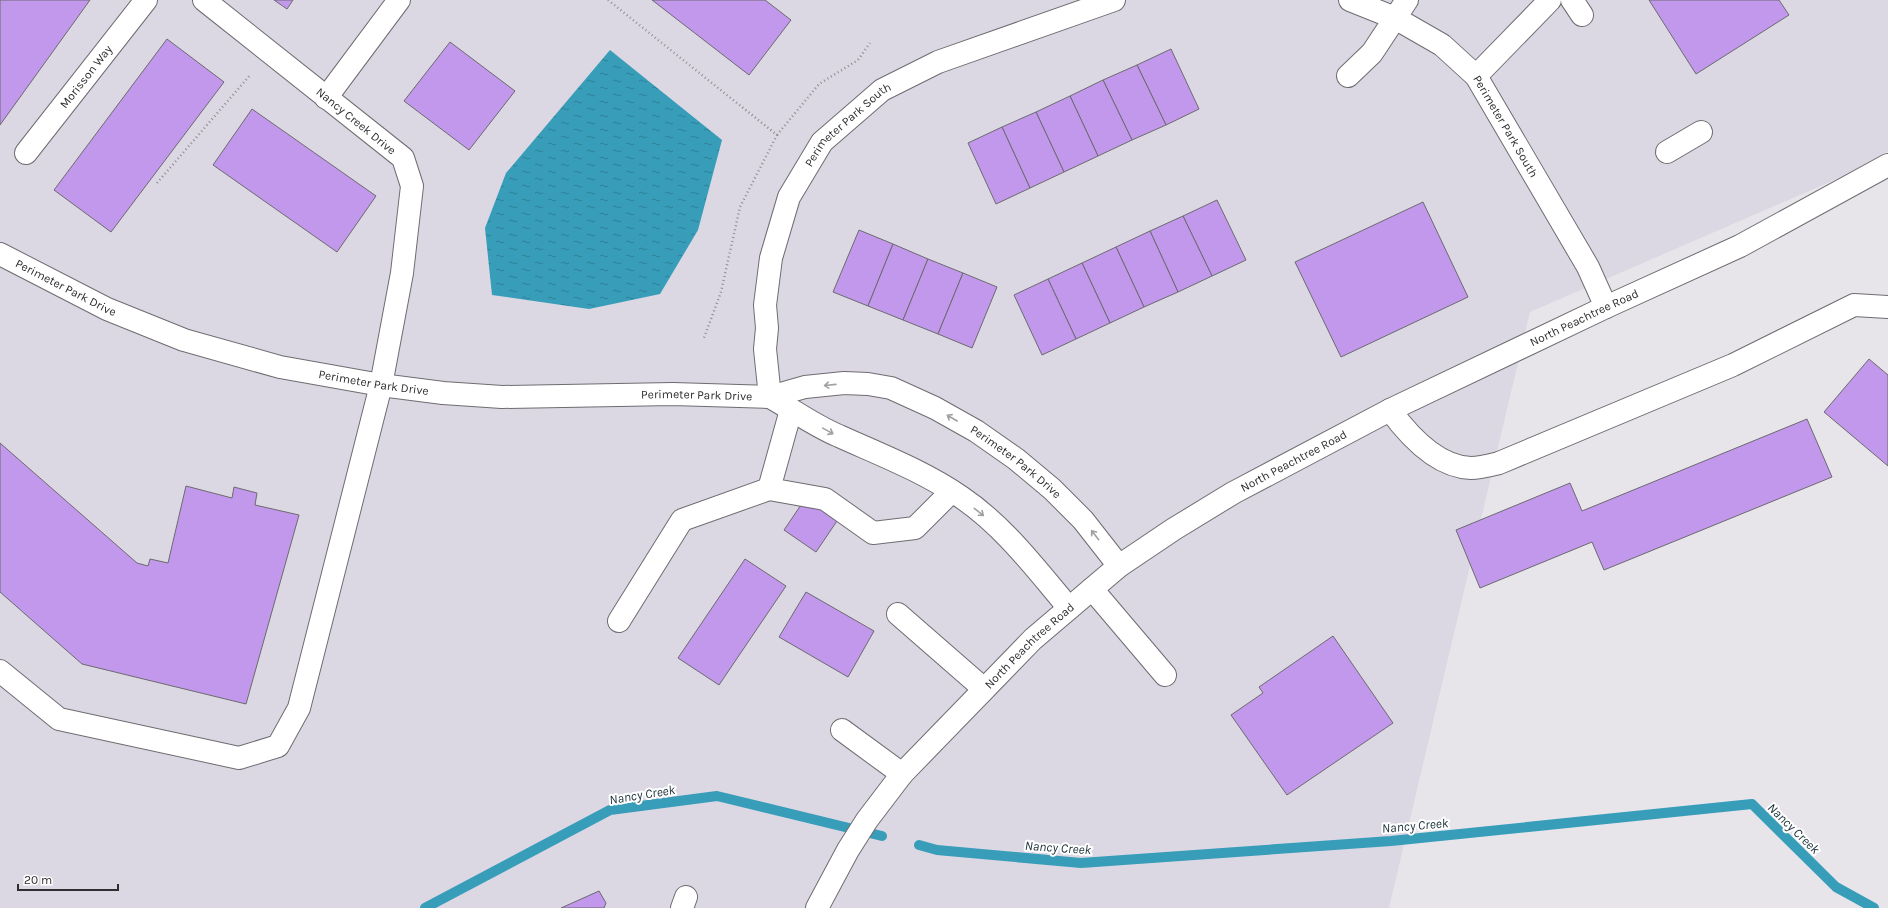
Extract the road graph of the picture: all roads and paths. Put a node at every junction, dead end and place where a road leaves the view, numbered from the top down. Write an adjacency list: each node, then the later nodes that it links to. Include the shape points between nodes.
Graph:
1 (146, 0): 18 (street, Morisson Way)
2 (204, 0): 14 (street, Nancy Creek Drive)
3 (398, 0): 14 (street)
4 (608, 0): 16 (path)
5 (1114, 0): 26 (street, Perimeter Park South, via 938,62 882,90 822,142 789,197 771,258 765,305 765,350)
6 (1350, 0): 9 (street, Perimeter Park South)
7 (1407, 0): 9 (street)
8 (1550, 0): 13 (street)
9 (1395, 18): 12 (street, via 1372,53); 13 (street, Perimeter Park South, via 1442,45)
10 (870, 43): 16 (path, via 858,60 819,84)
11 (255, 69): 20 (path)
12 (1348, 76)
13 (1476, 76): 22 (street, Perimeter Park South, via 1588,267)
14 (326, 98): 25 (street, Nancy Creek Drive, via 403,158 412,186 402,273)
15 (1701, 132): 17 (street)
16 (777, 135): 24 (path, via 740,207 721,292)
17 (1668, 152)
18 (26, 153)
19 (1888, 165): 22 (street, North Peachtree Road, via 1740,246)
20 (157, 183)
21 (0, 254): 25 (street, Perimeter Park Drive, via 107,310 184,340 280,367)
22 (1606, 307): 28 (street, North Peachtree Road)
23 (1888, 307): 28 (street, via 1854,305 1732,365 1499,463 1471,468 1440,460 1402,427)
24 (704, 338)
25 (381, 385): 26 (street, Perimeter Park Drive, via 502,397 673,394); 36 (street, Nancy Creek Drive, via 299,708 278,746 239,758 59,719)
26 (770, 397): 27 (street, Perimeter Park Drive); 31 (street, Perimeter Park Drive, one-way to 26, via 1083,520 1052,489 1016,459 976,431 935,408 891,388 868,384 844,383 805,387)
27 (791, 410): 29 (street); 30 (street, Perimeter Park Drive, one-way to 30, via 837,436 917,470)
28 (1390, 410): 31 (street, North Peachtree Road, via 1233,493)
29 (769, 489): 30 (street, via 825,500 873,533 915,528); 35 (street, via 682,520)
30 (951, 492): 33 (street, Perimeter Park Drive, one-way to 33, via 990,521)
31 (1119, 566): 32 (street, North Peachtree Road)
32 (1092, 589): 33 (street, North Peachtree Road); 37 (street)
33 (1069, 608): 38 (street, North Peachtree Road, via 1033,639)
34 (898, 614): 38 (street)
35 (619, 621)
36 (0, 670)
37 (1165, 675)
38 (984, 689): 40 (street, North Peachtree Road)
39 (842, 730): 40 (street)
40 (902, 774): 41 (street, North Peachtree Road, via 867,820)
41 (817, 908)

